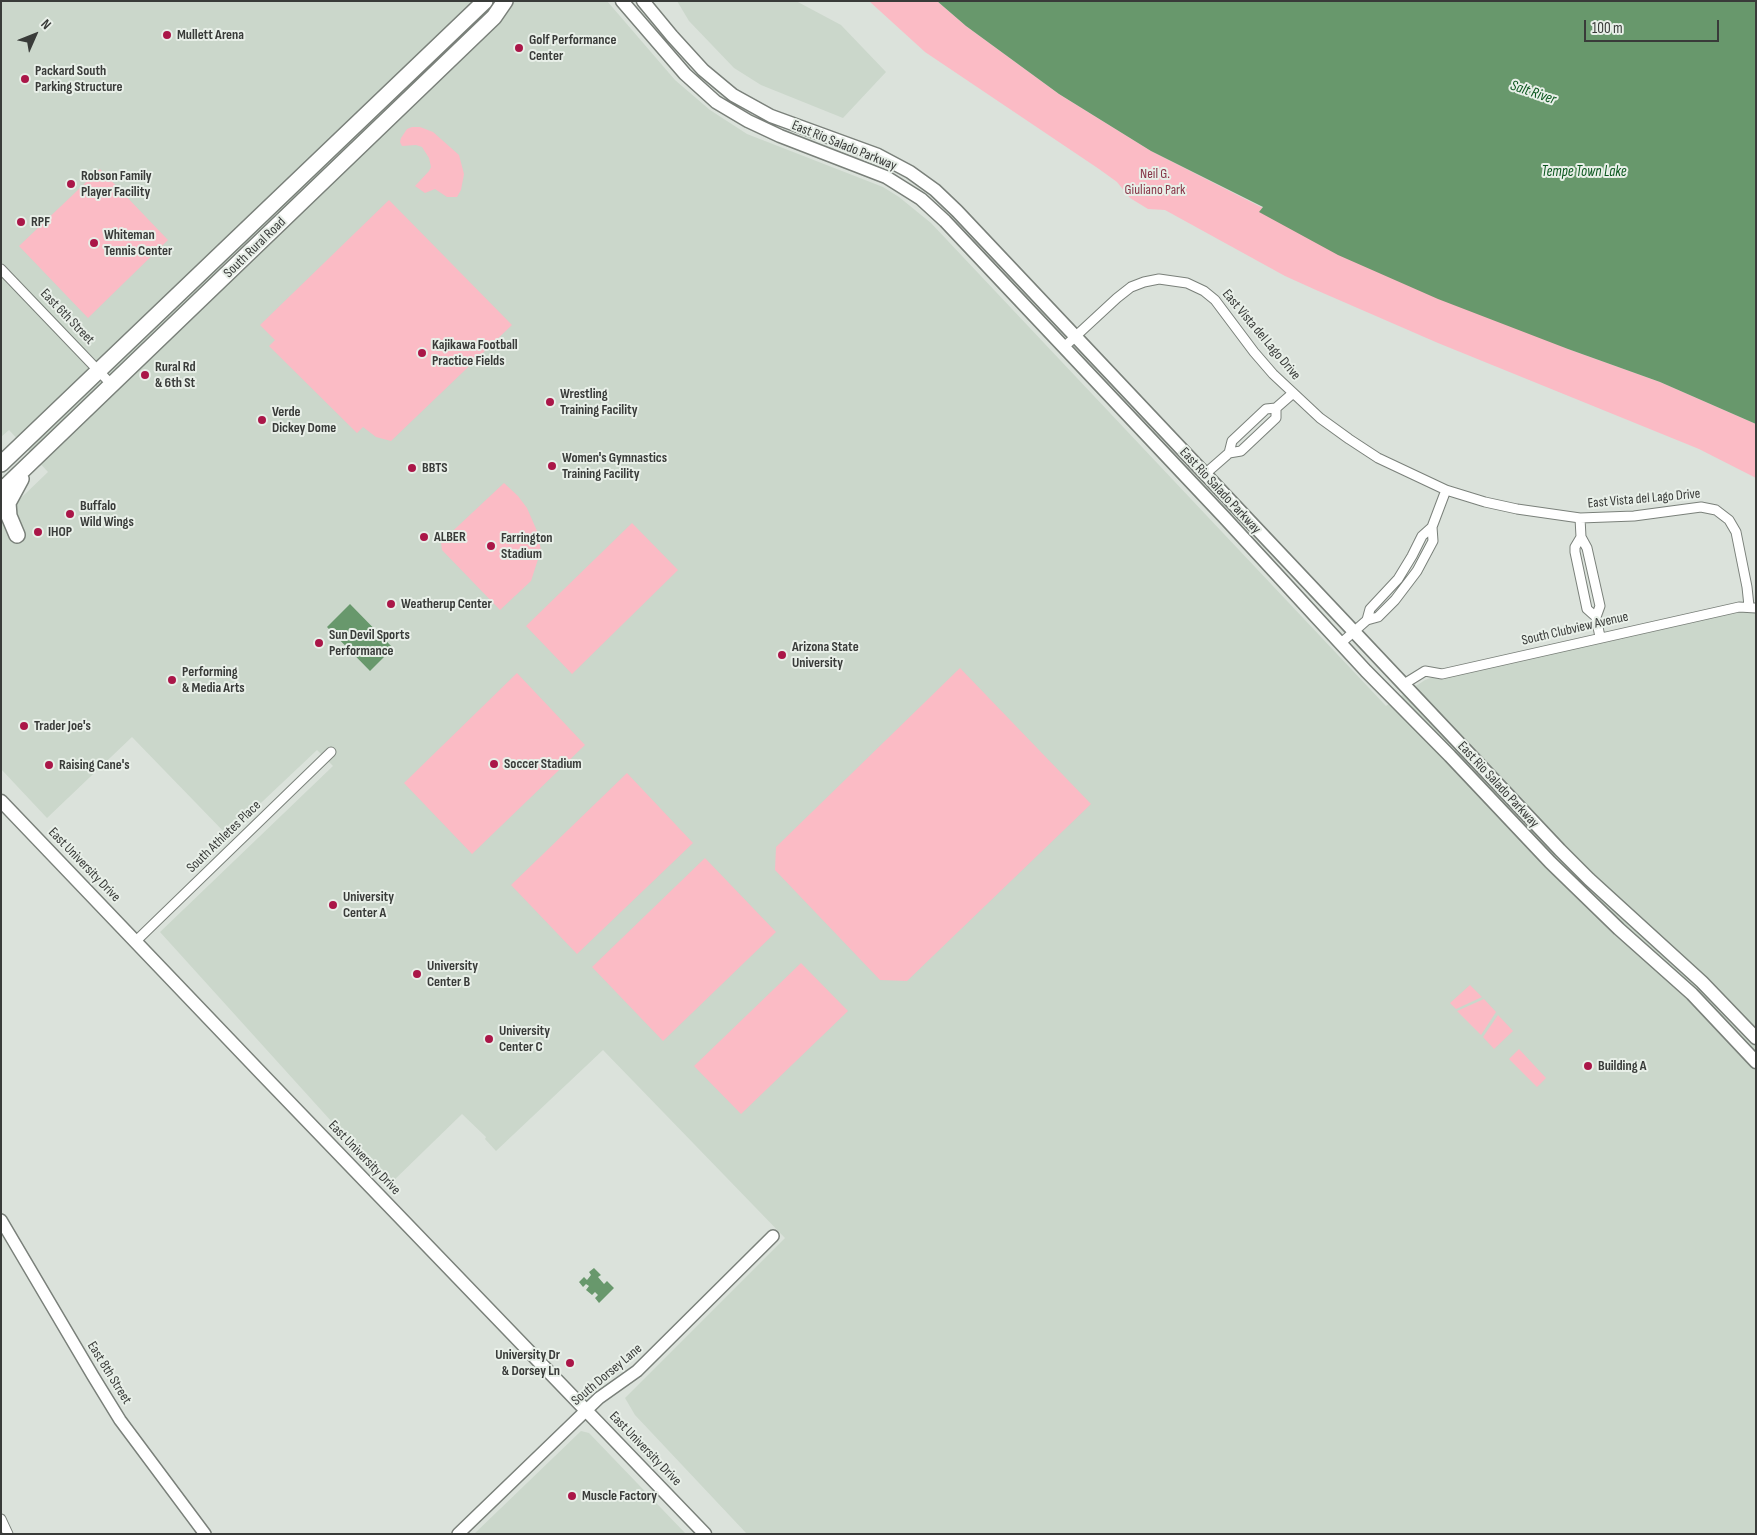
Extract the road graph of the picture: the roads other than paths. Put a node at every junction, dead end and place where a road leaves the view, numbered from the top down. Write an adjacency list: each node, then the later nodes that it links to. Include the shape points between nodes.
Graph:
1 (485, 1): 8 (main road, South Rural Road)
2 (505, 1): 9 (main road, South Rural Road, via 488,24)
3 (622, 1): 7 (main road, East Rio Salado Parkway, via 685,74 716,102 780,136 886,177 921,199)
4 (643, 1): 6 (main road, East Rio Salado Parkway, via 703,70 733,95 771,116 878,155 935,190)
5 (1, 269): 8 (street, East 6th Street)
6 (1075, 337): 7 (street, East Vista del Lago Drive); 10 (street, East Vista del Lago Drive, via 1131,287 1159,279 1183,281 1215,300 1254,352); 16 (main road, East Rio Salado Parkway)
7 (1064, 347): 29 (main road, East Rio Salado Parkway)
8 (99, 370): 9 (street, East 6th Street); 12 (main road, South Rural Road)
9 (112, 385): 14 (main road, South Rural Road)
10 (1292, 394): 11 (street); 18 (street, East Vista del Lago Drive, via 1320,418 1378,458)
11 (1276, 408): 13 (street, via 1266,409 1239,434 1232,441); 13 (street, via 1276,418 1269,425 1241,451)
12 (32, 434): 15 (main road, South Rural Road); 17 (main road, via 25,455)
13 (1229, 453): 16 (street)
14 (33, 461): 19 (main road, South Rural Road); 23 (main road, via 8,503 9,516)
15 (1, 464)
16 (1205, 474): 27 (main road, East Rio Salado Parkway)
17 (1, 478)
18 (1446, 490): 20 (street, East Vista del Lago Drive, via 1518,509); 27 (street, via 1432,527 1422,536 1398,579 1370,608 1367,620)
19 (1, 491)
20 (1580, 518): 24 (street); 25 (street, East Vista del Lago Drive, via 1634,516 1701,507 1716,510 1730,520 1736,532)
21 (1, 519): 23 (main road)
22 (1, 527): 23 (main road)
23 (17, 535)
24 (1581, 537): 26 (street, via 1587,548 1600,606); 26 (street, via 1575,552 1587,609)
25 (1752, 607): 28 (street, South Clubview Avenue, via 1739,607)
26 (1596, 618): 28 (street)
27 (1354, 631): 29 (street); 30 (main road, East Rio Salado Parkway)
28 (1600, 637): 30 (street, South Clubview Avenue, via 1442,674 1424,670)
29 (1340, 643): 35 (main road, East Rio Salado Parkway, via 1578,891 1692,994)
30 (1404, 684): 34 (main road, East Rio Salado Parkway, via 1583,874 1702,982)
31 (331, 752): 33 (street, South Athletes Place)
32 (1, 801): 33 (main road, East University Drive)
33 (136, 941): 38 (main road, East University Drive)
34 (1756, 1038)
35 (1756, 1062)
36 (1, 1220): 41 (street, East 8th Street, via 120,1420)
37 (773, 1236): 38 (street, South Dorsey Lane, via 637,1372)
38 (587, 1410): 42 (street, South Dorsey Lane); 43 (main road, East University Drive)
39 (1, 1519): 40 (street)
40 (8, 1534)
41 (204, 1534)
42 (458, 1534)
43 (706, 1534)

